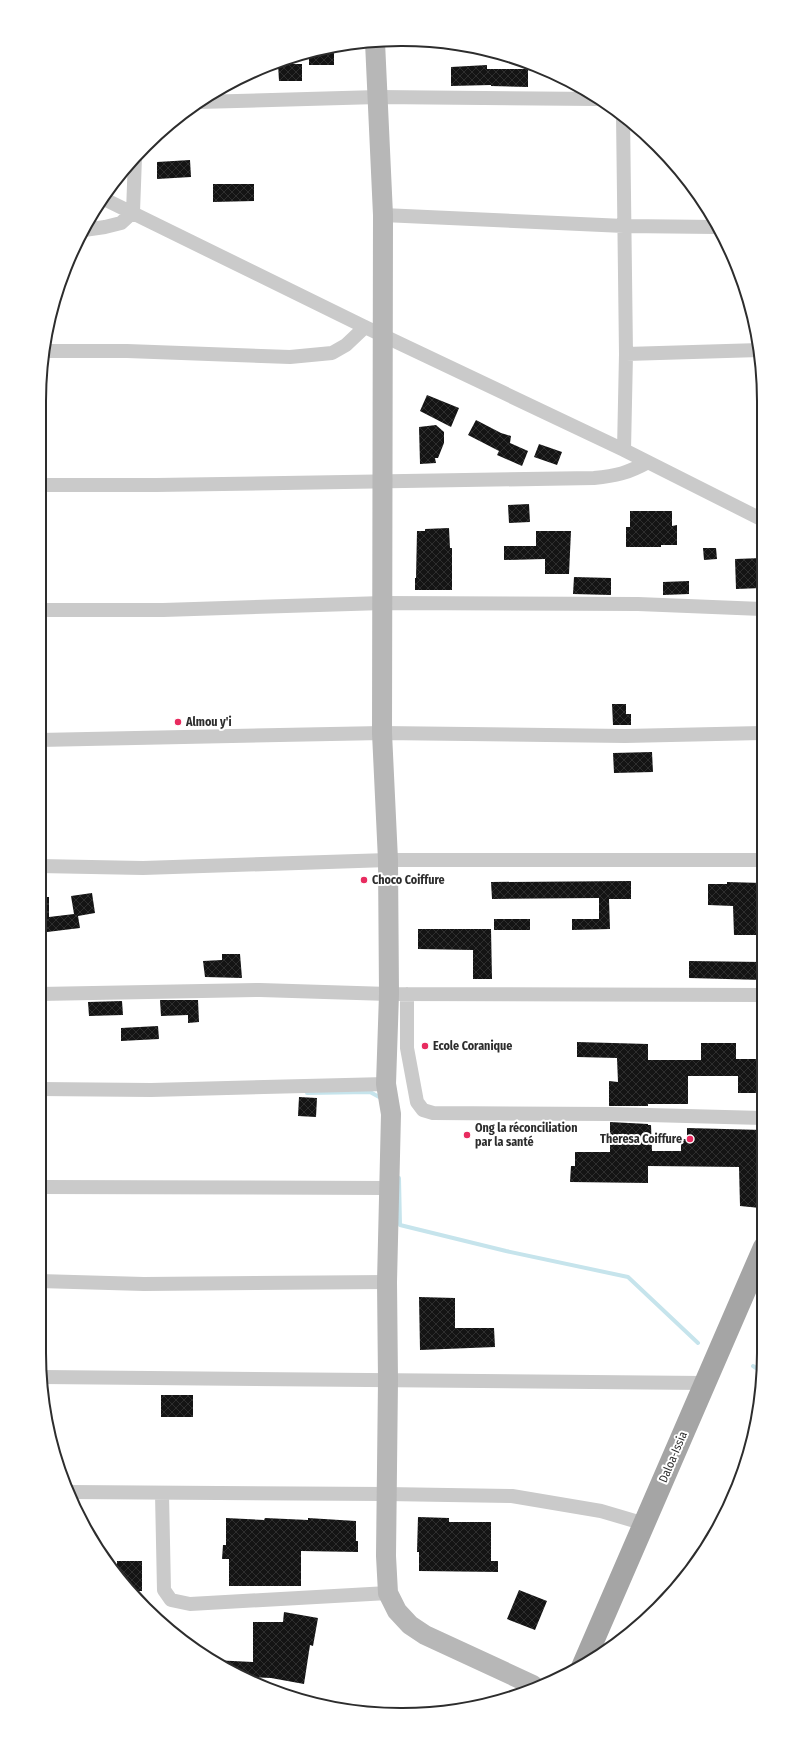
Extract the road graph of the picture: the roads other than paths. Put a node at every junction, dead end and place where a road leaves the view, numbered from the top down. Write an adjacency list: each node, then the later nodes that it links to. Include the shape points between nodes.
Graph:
1 (375, 47): 2 (street)
2 (378, 97): 3 (street); 4 (street); 9 (street)
3 (587, 99)
4 (211, 102)
5 (623, 123): 10 (street)
6 (135, 166): 8 (street)
7 (108, 201): 8 (street)
8 (133, 212): 12 (street, via 122,223); 13 (street)
9 (383, 215): 10 (street); 13 (street)
10 (624, 226): 11 (street); 16 (street)
11 (711, 227)
12 (91, 229)
13 (374, 331): 15 (street, via 332,353 290,358 127,351); 17 (street); 19 (street)
14 (753, 350): 16 (street)
15 (50, 351)
16 (626, 354): 17 (street)
17 (624, 450): 18 (street)
18 (648, 462): 19 (street, via 630,472 607,477); 21 (street)
19 (382, 482): 20 (street); 22 (street)
20 (46, 485)
21 (757, 517)
22 (383, 603): 23 (street, via 638,604); 24 (street, via 163,610); 25 (street)
23 (757, 609)
24 (46, 610)
25 (382, 733): 26 (street, via 625,736); 27 (street); 28 (street)
26 (757, 733)
27 (46, 740)
28 (388, 860): 29 (street); 30 (street, via 143,868); 32 (street)
29 (757, 860)
30 (46, 866)
31 (46, 994): 32 (street, via 260,990)
32 (398, 994): 33 (street); 34 (street); 36 (street, via 417,1102 423,1110 433,1113)
33 (757, 995)
34 (387, 1088): 35 (street); 38 (street, via 390,1111)
35 (46, 1089)
36 (757, 1118)
37 (46, 1187): 38 (street)
38 (389, 1188): 41 (street)
39 (757, 1262): 44 (main road, Daloa-Issia)
40 (46, 1281): 41 (street, via 144,1284)
41 (387, 1282): 43 (street)
42 (47, 1377): 43 (street)
43 (388, 1380): 44 (street); 47 (street)
44 (704, 1383): 48 (main road, Daloa-Issia)
45 (74, 1492): 46 (street)
46 (162, 1494): 47 (street); 49 (street, via 164,1590 171,1600 190,1604)
47 (386, 1494): 48 (street, via 512,1496 601,1511); 49 (street)
48 (645, 1524): 50 (main road, Daloa-Issia)
49 (388, 1593): 51 (street, via 397,1610 410,1625 425,1635)
50 (587, 1655)
51 (530, 1684)

